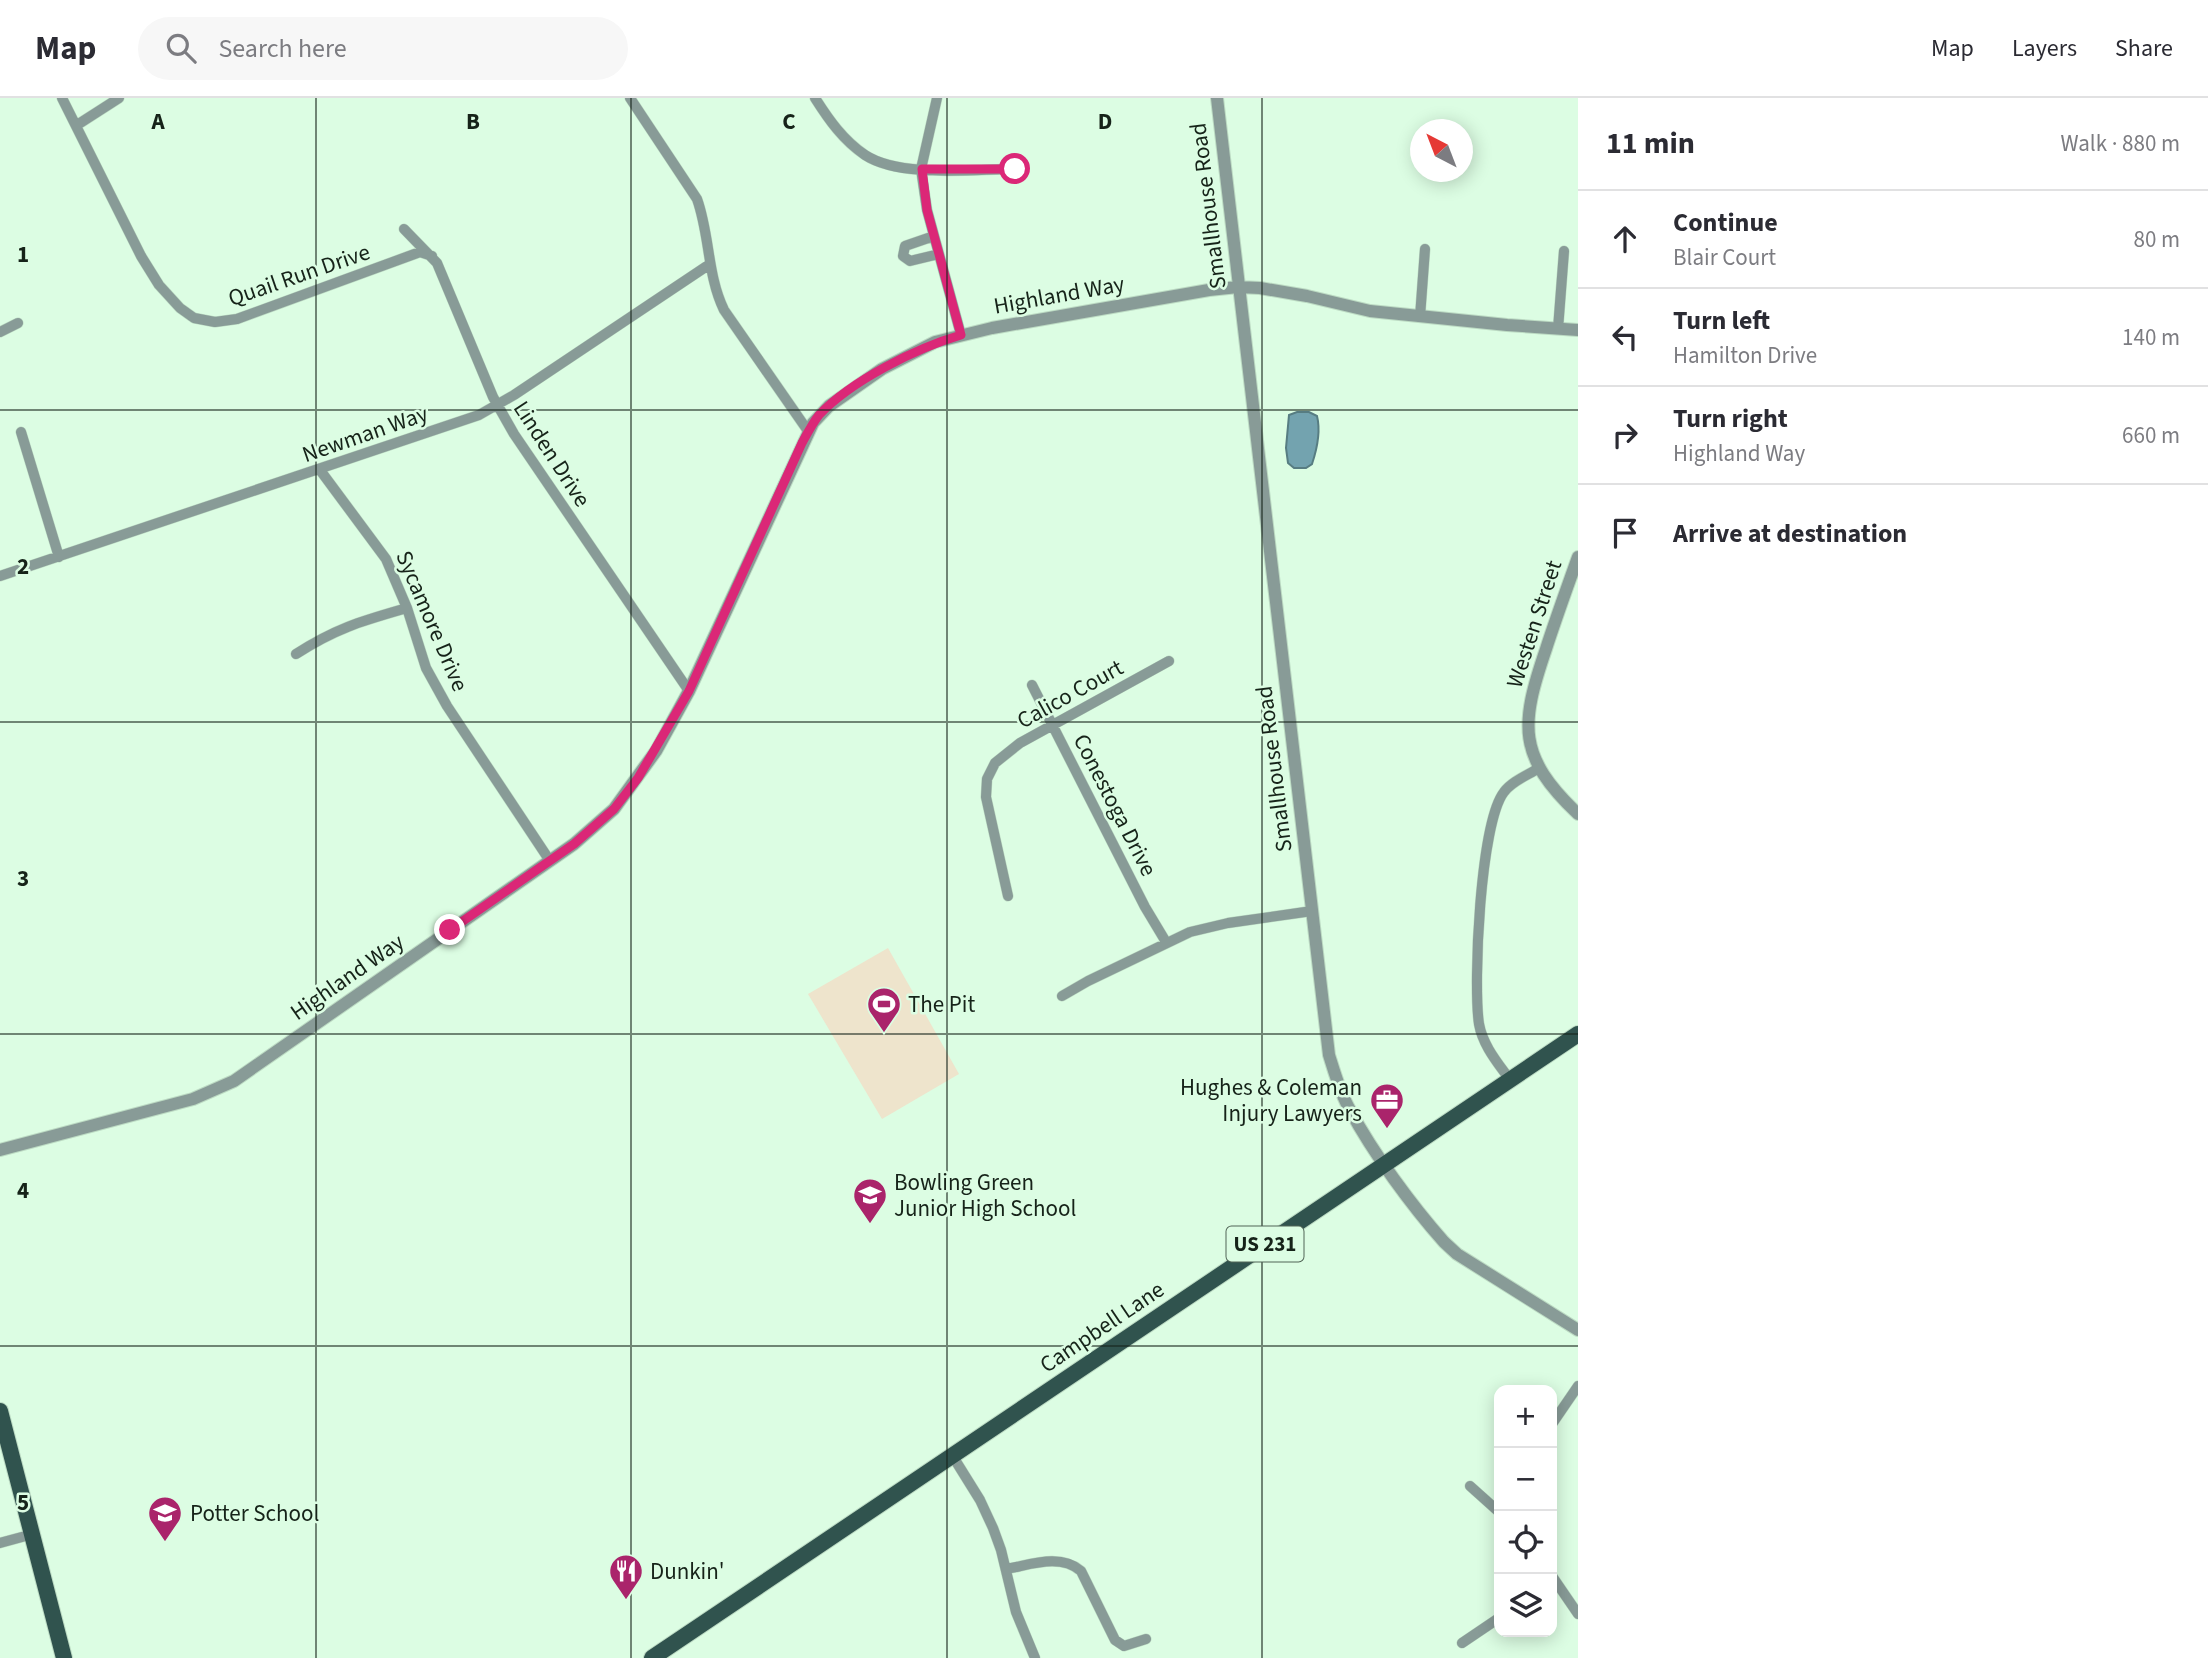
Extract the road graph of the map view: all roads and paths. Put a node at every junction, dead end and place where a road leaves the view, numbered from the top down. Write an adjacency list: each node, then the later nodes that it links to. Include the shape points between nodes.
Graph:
1 (62, 98): 7 (street, Quail Run Drive)
2 (119, 98): 7 (street)
3 (630, 98): 16 (street, via 696,199)
4 (815, 98): 8 (street, via 838,131 866,156 897,168)
5 (937, 98): 8 (street)
6 (1217, 98): 17 (street, Smallhouse Road)
7 (77, 125): 15 (street, Quail Run Drive, via 152,276 194,317 215,322 237,319 420,252)
8 (922, 169): 9 (street); 11 (street)
9 (1015, 169)
10 (404, 229): 15 (street, Linden Drive)
11 (934, 236): 14 (street); 14 (street, via 905,246 903,256 910,261)
12 (1424, 249): 18 (street)
13 (1564, 251): 20 (street)
14 (939, 254): 23 (street)
15 (432, 256): 24 (street, Linden Drive)
16 (710, 264): 24 (street, Newman Way); 25 (street, via 724,310)
17 (1238, 287): 18 (street, Highland Way); 23 (street, Highland Way); 41 (street, Smallhouse Road)
18 (1420, 317): 20 (street, Highland Way)
19 (18, 323): 21 (street)
20 (1558, 329): 22 (street, Highland Way)
21 (0, 331)
22 (1578, 332)
23 (961, 335): 25 (street, Highland Way, via 935,342 882,369 829,405)
24 (497, 405): 27 (street, Newman Way, via 466,421); 35 (street, Linden Drive)
25 (808, 431): 35 (street, Highland Way)
26 (21, 432): 28 (street)
27 (320, 470): 28 (street, Newman Way); 31 (street, Sycamore Drive, via 386,559)
28 (59, 557): 30 (street, Newman Way)
29 (1578, 557): 37 (street, Westen Street, via 1528,707 1530,739)
30 (0, 576)
31 (407, 608): 32 (street, via 350,624); 39 (street, Sycamore Drive, via 437,690)
32 (296, 654)
33 (1169, 661): 36 (street, Calico Court)
34 (1032, 685): 36 (street, Conestoga Drive)
35 (689, 691): 39 (street, Highland Way, via 624,797 595,827)
36 (1053, 727): 40 (street, Calico Court, via 1001,757 987,779 986,797); 42 (street, Conestoga Drive)
37 (1539, 768): 38 (street, Westen Street, via 1554,792); 45 (street, via 1500,799 1488,841 1481,899 1479,1025)
38 (1578, 814)
39 (550, 861): 46 (street, Highland Way, via 248,1072 214,1091)
40 (1007, 896)
41 (1312, 911): 42 (street, via 1209,927); 47 (street, Smallhouse Road, via 1329,1055 1350,1110)
42 (1166, 942): 43 (street)
43 (1062, 996)
44 (1578, 1034): 45 (main road, Campbell Lane / US 231)
45 (1510, 1080): 47 (main road, Campbell Lane / US 231)
46 (0, 1150)
47 (1385, 1164): 48 (street, Smallhouse Road, via 1457,1254); 52 (main road, Campbell Lane / US 231)
48 (1578, 1330)
49 (1578, 1386): 51 (street)
50 (0, 1411): 55 (main road)
51 (1557, 1417)
52 (952, 1455): 57 (street, via 989,1518); 64 (main road, Campbell Lane / US 231)
53 (1470, 1486): 54 (street)
54 (1494, 1503)
55 (33, 1534): 56 (street); 63 (main road)
56 (0, 1543)
57 (1006, 1569): 61 (street, via 1059,1561 1072,1564 1081,1571 1115,1640 1124,1646); 65 (street, via 1016,1612)
58 (1557, 1585): 59 (street)
59 (1578, 1614)
60 (1494, 1621): 62 (street)
61 (1146, 1639)
62 (1462, 1643)
63 (64, 1658)
64 (652, 1658)
65 (1035, 1658)

